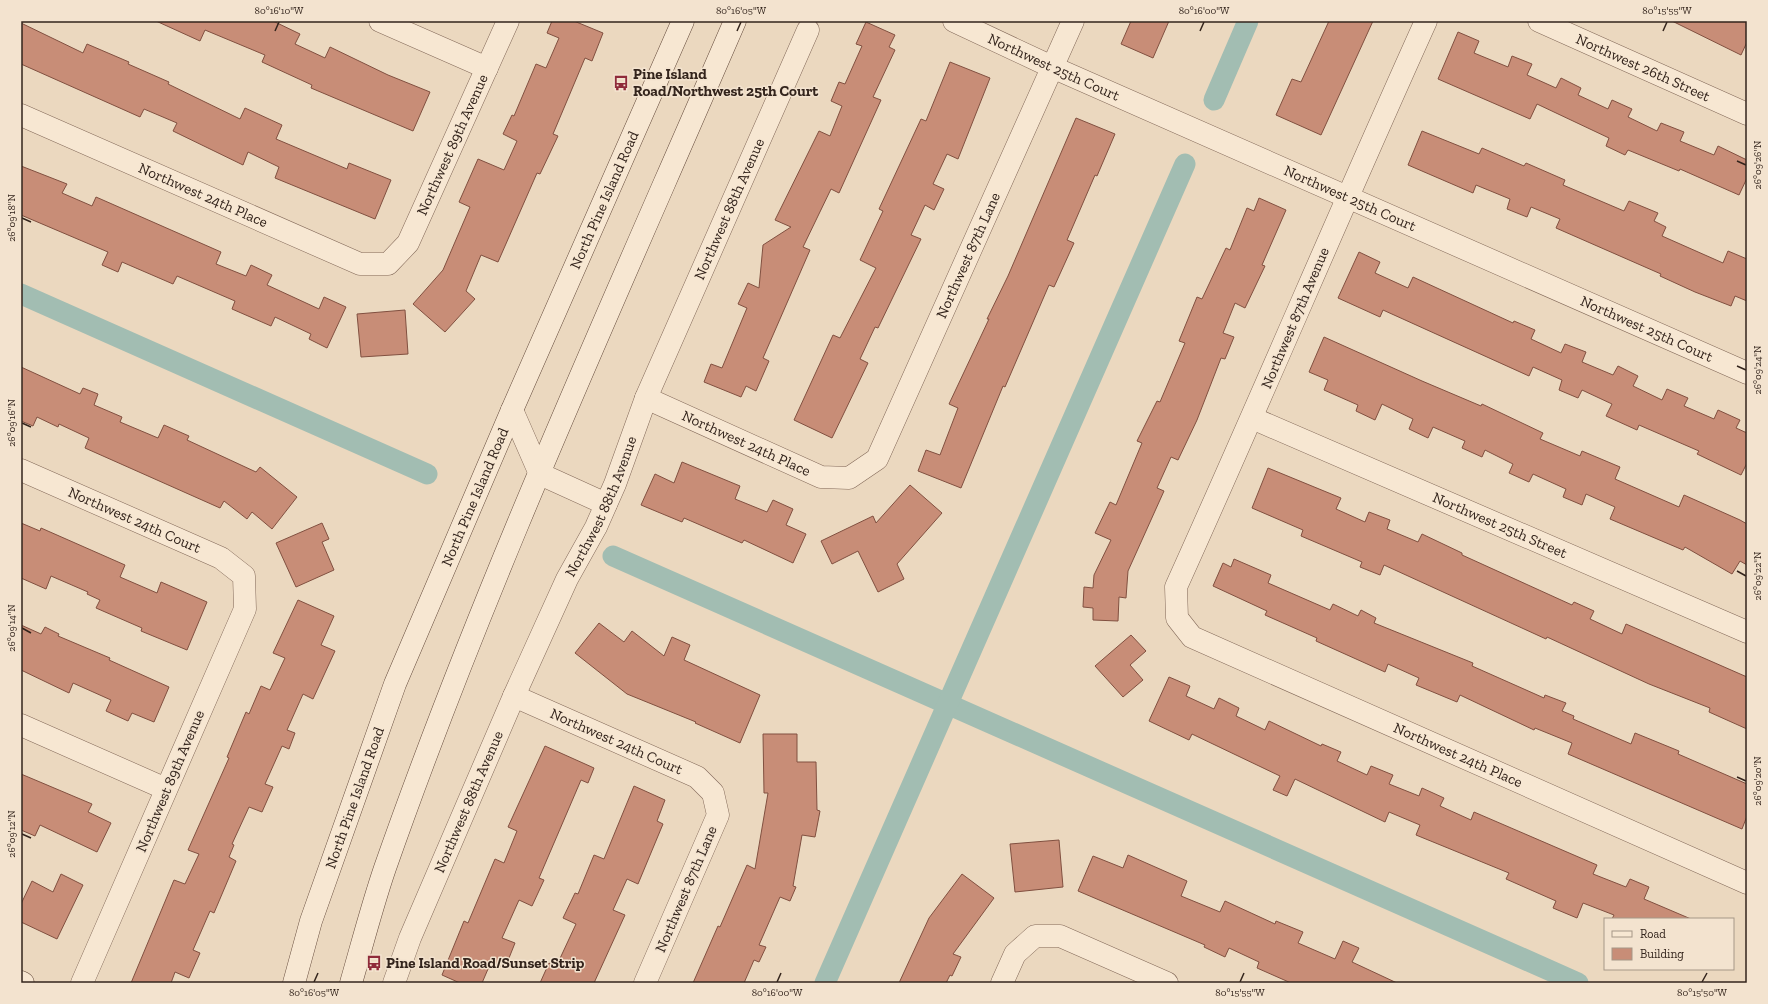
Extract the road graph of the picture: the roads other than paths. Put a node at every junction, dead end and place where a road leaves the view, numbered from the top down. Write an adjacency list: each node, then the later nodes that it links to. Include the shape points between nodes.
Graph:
1 (380, 21): 11 (street)
2 (508, 21): 11 (street, Northwest 89th Avenue)
3 (683, 21): 18 (street, North Pine Island Road)
4 (735, 21): 21 (street)
5 (954, 21): 10 (street, Northwest 25th Court)
6 (1073, 21): 10 (street, Northwest 87th Lane)
7 (1426, 21): 14 (street, Northwest 87th Avenue)
8 (1539, 21): 12 (street, Northwest 26th Street)
9 (808, 30): 17 (street, Northwest 88th Avenue)
10 (1052, 67): 14 (street, Northwest 25th Court); 22 (street, Northwest 87th Lane, via 877,459)
11 (487, 68): 15 (street, Northwest 89th Avenue, via 408,243)
12 (1747, 114)
13 (21, 115): 15 (street, Northwest 24th Place, via 360,264)
14 (1347, 197): 16 (street, Northwest 25th Court); 19 (street, Northwest 87th Avenue)
15 (388, 264)
16 (1747, 373)
17 (646, 398): 22 (street, Northwest 24th Place, via 821,477); 23 (street, Northwest 88th Avenue)
18 (512, 410): 21 (street); 33 (street, North Pine Island Road, via 395,684 311,922)
19 (1252, 418): 25 (street, Northwest 87th Avenue, via 1176,588); 26 (street, Northwest 25th Street)
20 (21, 470): 24 (street, Northwest 24th Court, via 220,558)
21 (540, 474): 23 (street); 34 (street, via 451,690 384,870)
22 (849, 478)
23 (606, 504): 27 (street, Northwest 88th Avenue, via 567,579)
24 (244, 576): 29 (street, Northwest 89th Avenue, via 244,609)
25 (1177, 618): 31 (street, Northwest 24th Place, via 1192,637)
26 (1747, 632)
27 (514, 696): 30 (street, Northwest 24th Court, via 697,777); 35 (street, Northwest 88th Avenue, via 410,938)
28 (21, 725): 29 (street)
29 (166, 789): 32 (street, Northwest 89th Avenue)
30 (713, 793): 36 (street, Northwest 87th Lane, via 718,815)
31 (1747, 883)
32 (82, 983)
33 (294, 983)
34 (351, 983)
35 (394, 983)
36 (645, 983)
37 (1002, 983): 38 (street, via 1015,954 1036,936 1060,936)
38 (1167, 983)

